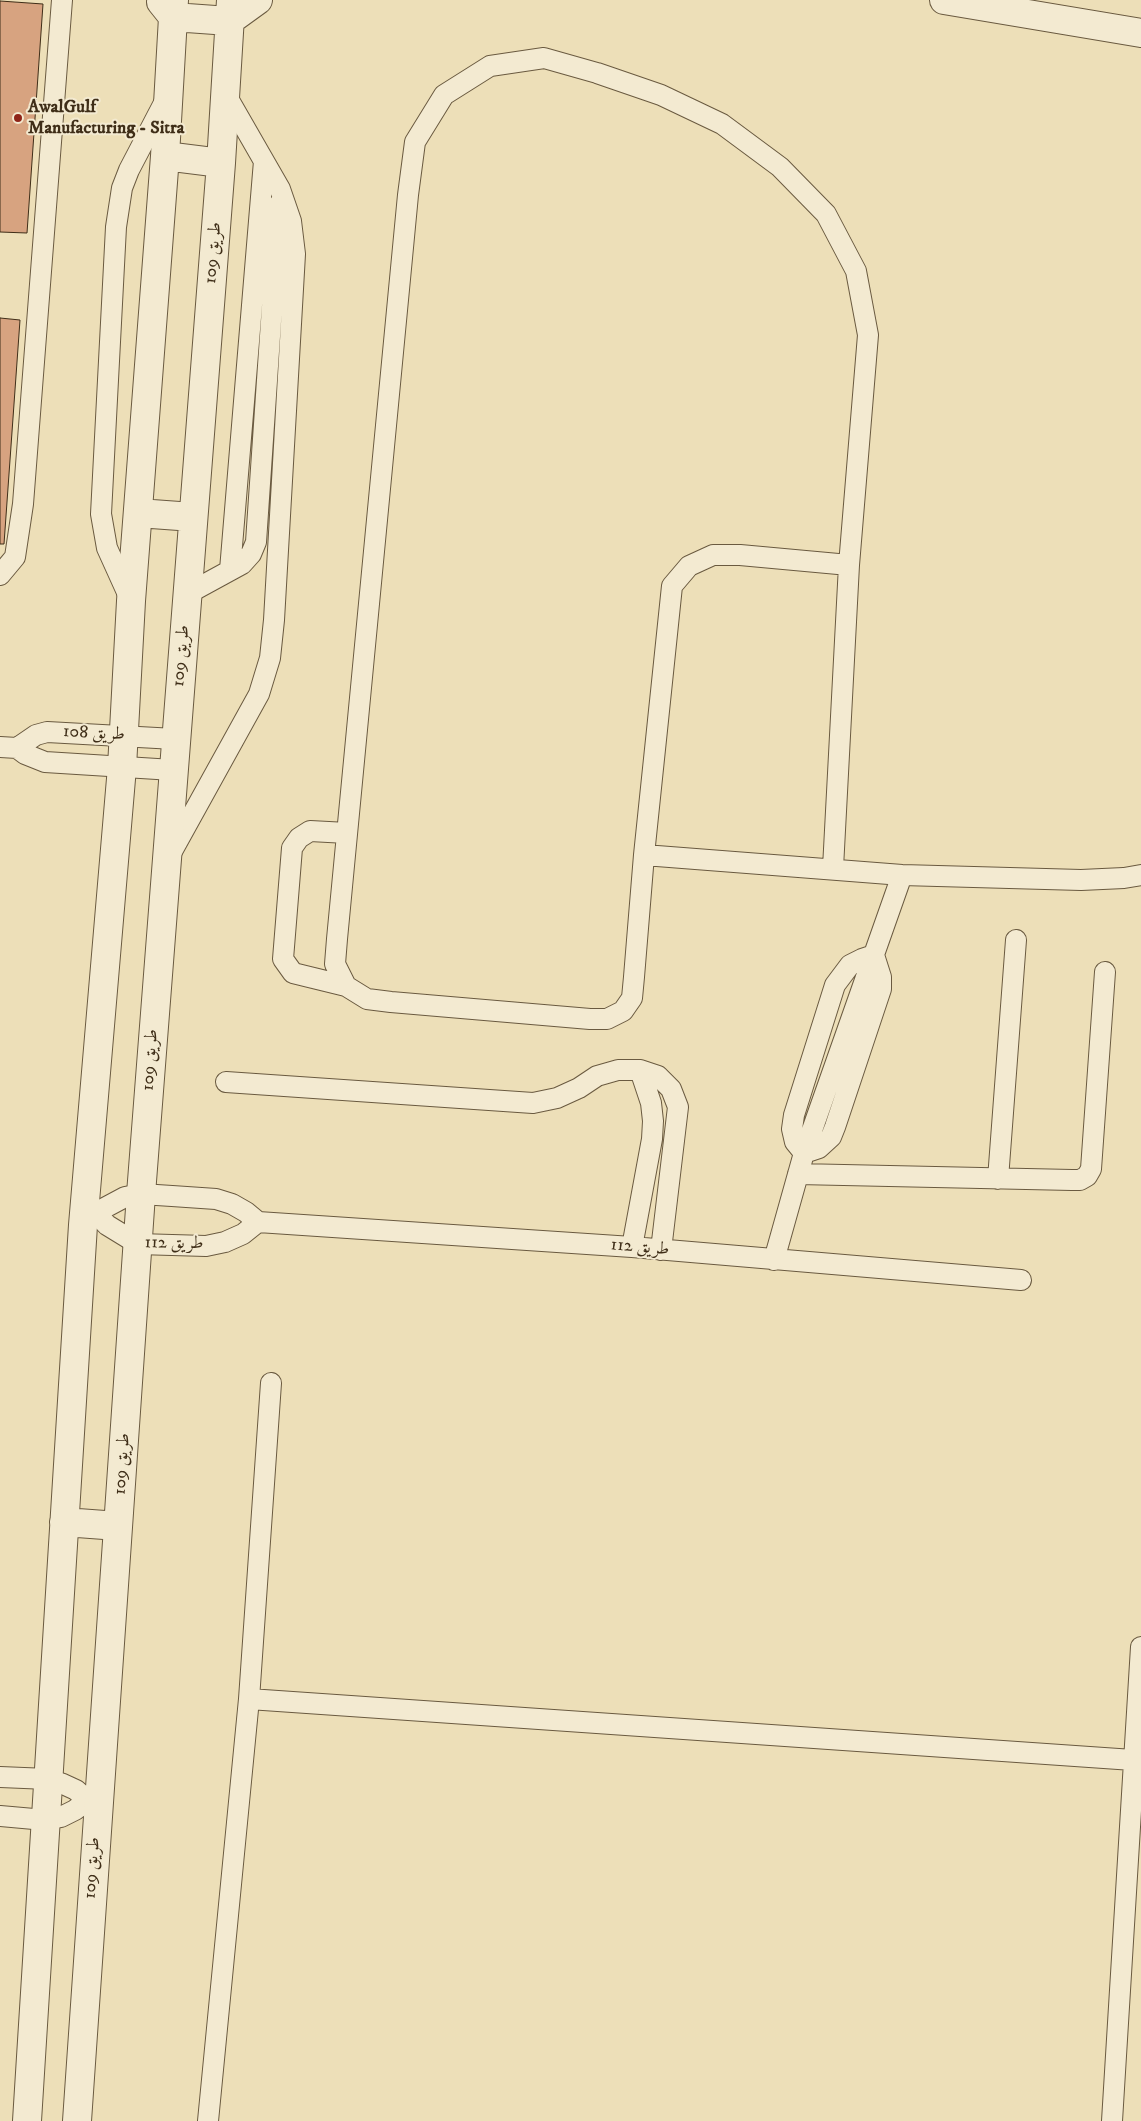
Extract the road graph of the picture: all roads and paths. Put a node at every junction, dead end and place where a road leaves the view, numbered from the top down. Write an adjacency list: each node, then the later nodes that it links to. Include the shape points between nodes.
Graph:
1 (62, 0): 17 (lane, via 24,504 14,558)
2 (258, 0): 5 (street)
3 (944, 0): 6 (street)
4 (169, 6): 5 (street); 7 (street)
5 (230, 10): 8 (street, طريق 109)
6 (1141, 33)
7 (169, 95): 9 (street); 19 (lane, via 129,170 122,188 116,227 101,514 107,548)
8 (226, 95): 10 (lane); 11 (street, طريق 109)
9 (165, 156): 11 (street); 13 (street)
10 (264, 160): 12 (lane); 16 (lane)
11 (222, 163): 14 (street, طريق 109)
12 (280, 190): 16 (lane, via 258,528 251,554); 27 (lane, via 291,221 295,254 270,658 259,694)
13 (138, 513): 14 (street); 19 (street)
14 (193, 517): 18 (street, طريق 109)
15 (849, 565): 25 (lane, via 868,336 856,271 826,214 780,167 722,124 661,95 597,72 544,58 490,66 444,96 415,142); 26 (lane, via 713,555 689,566 672,586); 28 (lane)
16 (230, 570): 18 (lane)
17 (0, 574)
18 (187, 594): 21 (street, طريق 109)
19 (131, 601): 20 (street)
20 (123, 735): 21 (lane, طريق 108); 22 (lane, طريق 108, via 47,732); 23 (street)
21 (176, 738): 24 (street, طريق 109)
22 (8, 747): 23 (lane, طريق 108, via 45,762)
23 (122, 767): 24 (lane, طريق 108); 41 (street)
24 (173, 770): 27 (street, طريق 109)
25 (347, 833): 34 (lane, via 336,964); 34 (lane, via 310,831 292,848 283,959 294,973)
26 (644, 855): 28 (lane); 34 (lane, via 632,998 623,1012 607,1018 590,1019 367,999)
27 (167, 861): 40 (street, طريق 109)
28 (833, 868): 29 (lane)
29 (902, 874): 30 (lane, via 1081,880); 32 (lane)
30 (1141, 875)
31 (1016, 940): 39 (lane)
32 (874, 956): 37 (lane, via 881,989 836,1127 819,1148); 37 (lane, via 850,965 835,985 792,1129 795,1142)
33 (1105, 972): 39 (lane, via 1091,1170 1080,1180)
34 (346, 986)
35 (640, 1070): 36 (lane, via 618,1070 597,1076 557,1098 533,1103); 44 (lane, via 652,1103 653,1121); 45 (lane, via 658,1076 671,1089 678,1107)
36 (226, 1082)
37 (804, 1153): 38 (lane)
38 (798, 1174): 39 (lane); 46 (lane)
39 (998, 1179)
40 (141, 1194): 41 (lane); 42 (lane, via 216,1199 239,1208); 43 (street, طريق 109)
41 (87, 1213): 43 (lane, طريق 112); 49 (street)
42 (258, 1222): 43 (lane, طريق 112, via 243,1234 206,1246); 44 (lane, طريق 112)
43 (138, 1244): 50 (street, طريق 109)
44 (632, 1247): 45 (lane, طريق 112)
45 (661, 1250): 46 (lane, طريق 112)
46 (774, 1260): 47 (lane, طريق 112)
47 (1021, 1280)
48 (271, 1383): 52 (lane)
49 (64, 1522): 50 (street); 55 (street)
50 (118, 1526): 56 (street, طريق 109)
51 (1141, 1647): 53 (lane)
52 (249, 1699): 53 (lane); 61 (lane)
53 (1133, 1760): 62 (lane)
54 (0, 1777): 55 (lane)
55 (48, 1779): 56 (lane); 58 (street)
56 (95, 1799): 58 (lane, via 61,1817); 60 (street, طريق 109)
57 (0, 1816): 58 (lane)
58 (45, 1820): 59 (street)
59 (27, 2121)
60 (77, 2121)
61 (208, 2121)
62 (1112, 2121)

